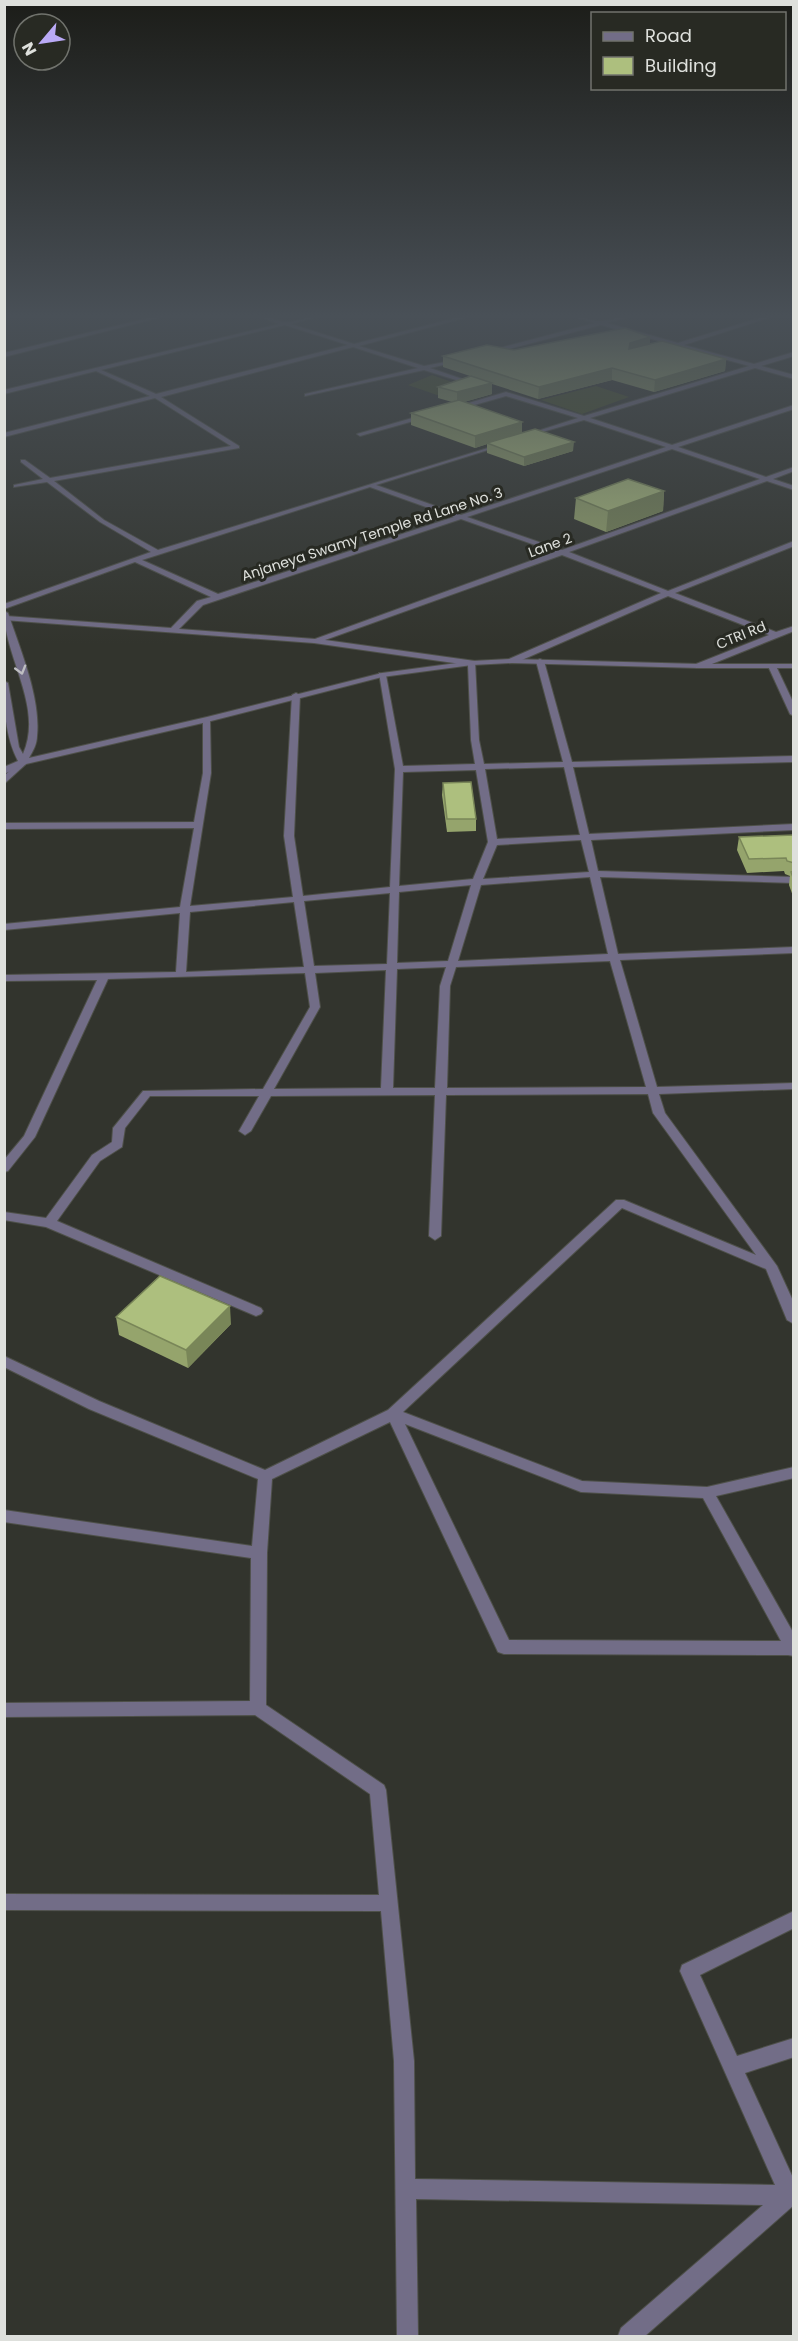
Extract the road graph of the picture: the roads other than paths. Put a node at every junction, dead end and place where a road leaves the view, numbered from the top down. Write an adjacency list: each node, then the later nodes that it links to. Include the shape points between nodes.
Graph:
1 (44, 425): 8 (street)
2 (203, 425): 15 (street, via 237,447)
3 (393, 425): 7 (street)
4 (562, 425): 9 (street)
5 (606, 425): 11 (street)
6 (738, 425): 11 (street, Anjaneya Swamy Temple Rd Lane No. 3)
7 (360, 434)
8 (4, 435)
9 (517, 440)
10 (506, 443): 17 (street)
11 (672, 447): 14 (street); 19 (street, Anjaneya Swamy Temple Rd Lane No. 3)
12 (22, 461): 15 (street)
13 (794, 468): 14 (street, Lane 2)
14 (765, 479): 18 (street); 22 (street, Lane 2)
15 (48, 481): 16 (street); 21 (street, via 102,521)
16 (16, 486)
17 (372, 486): 19 (street); 21 (street)
18 (794, 488)
19 (463, 518): 22 (street); 25 (street, Anjaneya Swamy Temple Rd Lane No. 3)
20 (794, 543): 24 (street)
21 (157, 552): 23 (street)
22 (564, 553): 24 (street); 31 (street, Lane 2)
23 (136, 560): 25 (street); 26 (street)
24 (666, 594): 30 (street); 32 (street)
25 (218, 597): 29 (street, Anjaneya Swamy Temple Rd Lane No. 3, via 200,603)
26 (4, 607)
27 (5, 616): 29 (street); 44 (street, one-way to 44, via 26,684 33,735)
28 (794, 628): 30 (street, CTRI Rd)
29 (173, 630): 31 (street)
30 (776, 635): 35 (street, CTRI Rd)
31 (314, 641): 34 (street)
32 (512, 661): 33 (street); 34 (street)
33 (540, 661): 35 (street); 45 (street)
34 (472, 663): 38 (street); 46 (street)
35 (699, 666): 36 (street)
36 (772, 666): 37 (street); 41 (street)
37 (794, 666)
38 (382, 675): 40 (street); 47 (street)
39 (4, 683): 44 (street, via 15,747)
40 (296, 695): 42 (street); 59 (street, via 289,836)
41 (794, 714)
42 (207, 719): 44 (street); 51 (street, via 207,773)
43 (794, 759): 45 (street)
44 (23, 762): 48 (street); 49 (street)
45 (568, 765): 46 (street); 53 (street)
46 (480, 767): 47 (street); 54 (street)
47 (399, 769): 58 (street)
48 (4, 771)
49 (4, 781)
50 (4, 825): 51 (street)
51 (198, 825): 60 (street)
52 (794, 827): 53 (street)
53 (586, 837): 54 (street); 55 (street)
54 (493, 842): 57 (street)
55 (595, 874): 56 (street); 57 (street); 63 (street)
56 (794, 880)
57 (477, 882): 58 (street); 64 (street)
58 (395, 890): 59 (street); 65 (street)
59 (299, 899): 60 (street); 66 (street)
60 (185, 909): 61 (street); 67 (street)
61 (4, 927)
62 (794, 950): 63 (street)
63 (614, 957): 64 (street); 71 (street)
64 (453, 964): 65 (street); 72 (street, via 445,986)
65 (392, 966): 66 (street); 73 (street)
66 (310, 970): 67 (street); 74 (street, via 315,1007)
67 (181, 975): 68 (street)
68 (104, 976): 69 (street); 76 (street, via 29,1137)
69 (4, 978)
70 (794, 1086): 71 (street)
71 (652, 1090): 72 (street); 80 (street, via 659,1113)
72 (441, 1091): 73 (street); 79 (street)
73 (387, 1092): 74 (street)
74 (266, 1093): 75 (street); 78 (street, via 147,1093 119,1128 118,1144 96,1158)
75 (245, 1131)
76 (4, 1168)
77 (4, 1216): 78 (street)
78 (49, 1223): 81 (street)
79 (435, 1236)
80 (771, 1266): 82 (street); 84 (street, via 620,1203)
81 (256, 1311)
82 (794, 1320)
83 (4, 1361): 86 (street, via 94,1405)
84 (393, 1414): 86 (street); 87 (street, via 581,1486); 90 (street, via 504,1647)
85 (794, 1472): 87 (street)
86 (265, 1476): 89 (street)
87 (707, 1493): 90 (street)
88 (4, 1516): 89 (street)
89 (259, 1553): 91 (street)
90 (793, 1648)
91 (258, 1708): 92 (street); 94 (street, via 378,1790)
92 (4, 1710)
93 (4, 1902): 94 (street)
94 (388, 1903): 98 (street, via 404,2061)
95 (794, 1919): 97 (street, via 689,1971)
96 (794, 2047): 97 (street)
97 (732, 2067): 99 (street)
98 (405, 2189): 99 (street); 100 (street)
99 (790, 2195): 101 (street)
100 (407, 2337)
101 (629, 2337)

